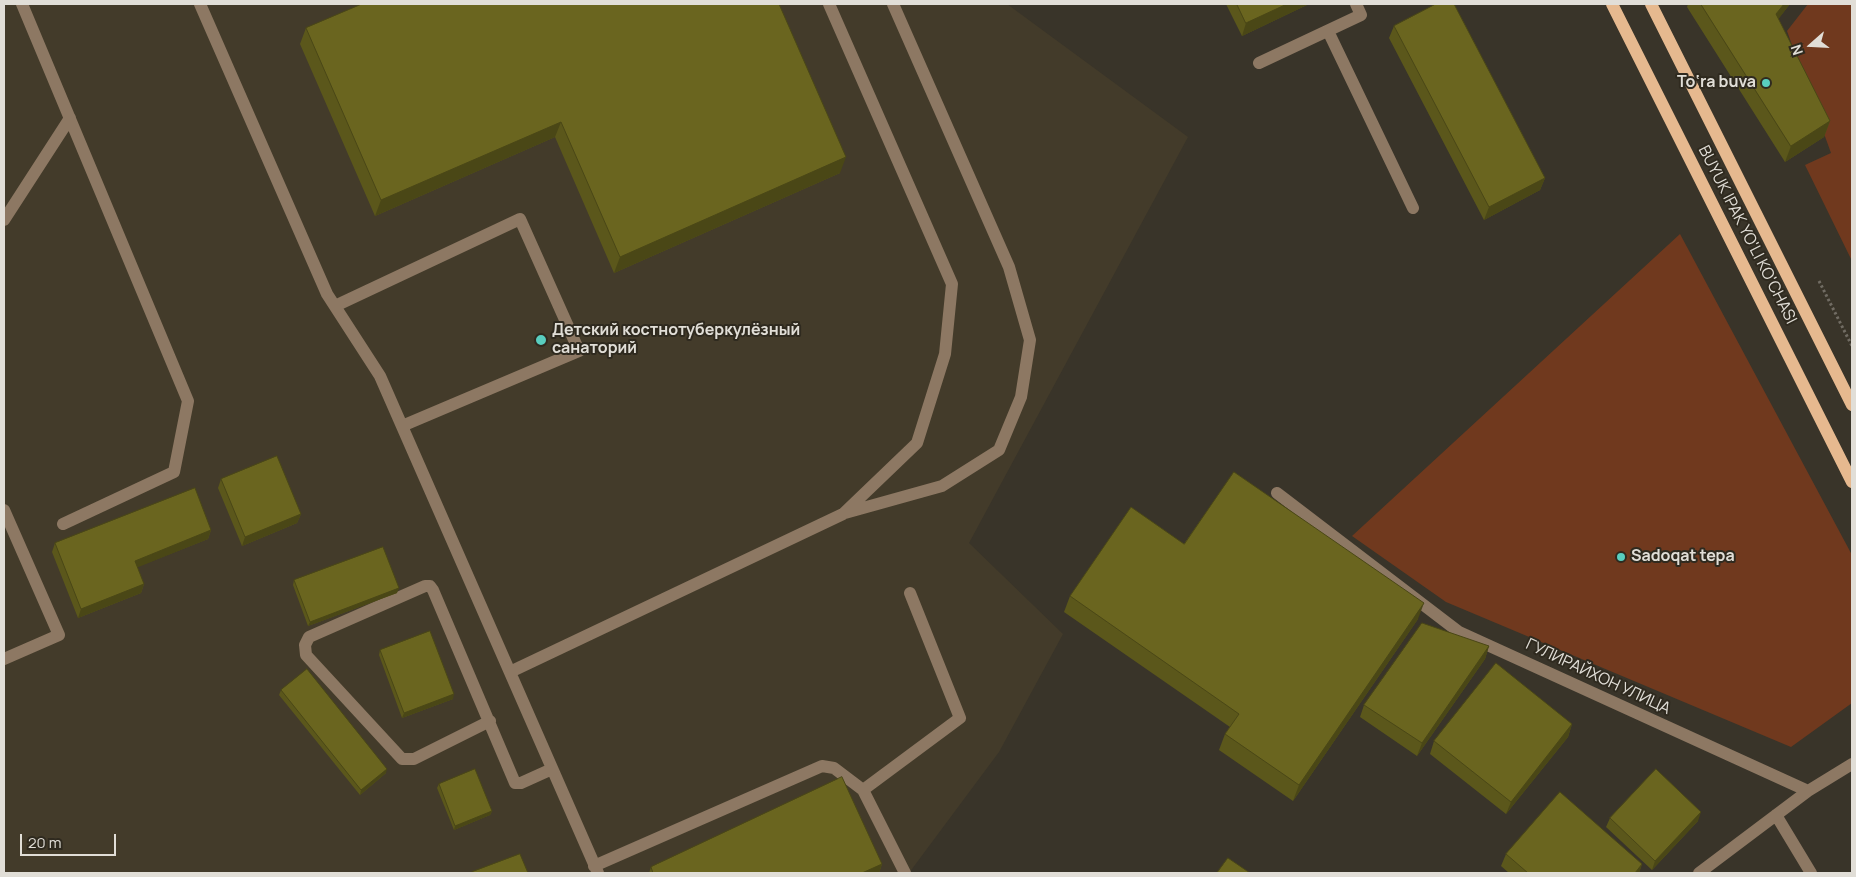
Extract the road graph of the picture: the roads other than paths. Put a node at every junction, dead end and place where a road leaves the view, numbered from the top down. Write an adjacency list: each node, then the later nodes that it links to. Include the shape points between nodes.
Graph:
1 (22, 4): 10 (street)
2 (200, 4): 13 (street)
3 (830, 4): 19 (street, via 952,284 945,354 917,443)
4 (893, 4): 19 (street, via 1009,268 1030,340 1020,397 999,450 942,486)
5 (1356, 4): 8 (street, via 1361,15)
6 (1612, 4): 16 (main road, BUYUK IPAK YO'LI KO'CHASI)
7 (1651, 4): 14 (main road, BUYUK IPAK YO'LI KO'CHASI)
8 (1328, 31): 9 (street); 11 (street)
9 (1259, 63)
10 (70, 118): 12 (street); 20 (street, via 188,401 174,472)
11 (1413, 208)
12 (4, 220)
13 (335, 306): 15 (street, via 380,376); 15 (street, via 520,219 579,351)
14 (1852, 405)
15 (402, 426): 23 (street)
16 (1852, 482)
17 (1277, 493): 28 (street, ГУЛИРАЙХОН УЛИЦА, via 1459,632)
18 (4, 510): 22 (street, via 59,635)
19 (842, 514): 23 (street)
20 (63, 524)
21 (910, 593): 27 (street, via 960,718)
22 (4, 659)
23 (510, 672): 26 (street)
24 (490, 720): 24 (street, via 430,586 309,637 305,645 306,655 402,759 414,759); 26 (street, via 515,783)
25 (1852, 764): 28 (street)
26 (552, 769): 30 (street)
27 (863, 790): 30 (street, via 834,768 822,766); 31 (street)
28 (1808, 791): 29 (street)
29 (1776, 815): 32 (street); 33 (street)
30 (596, 869)
31 (905, 873)
32 (1699, 873)
33 (1811, 873)

